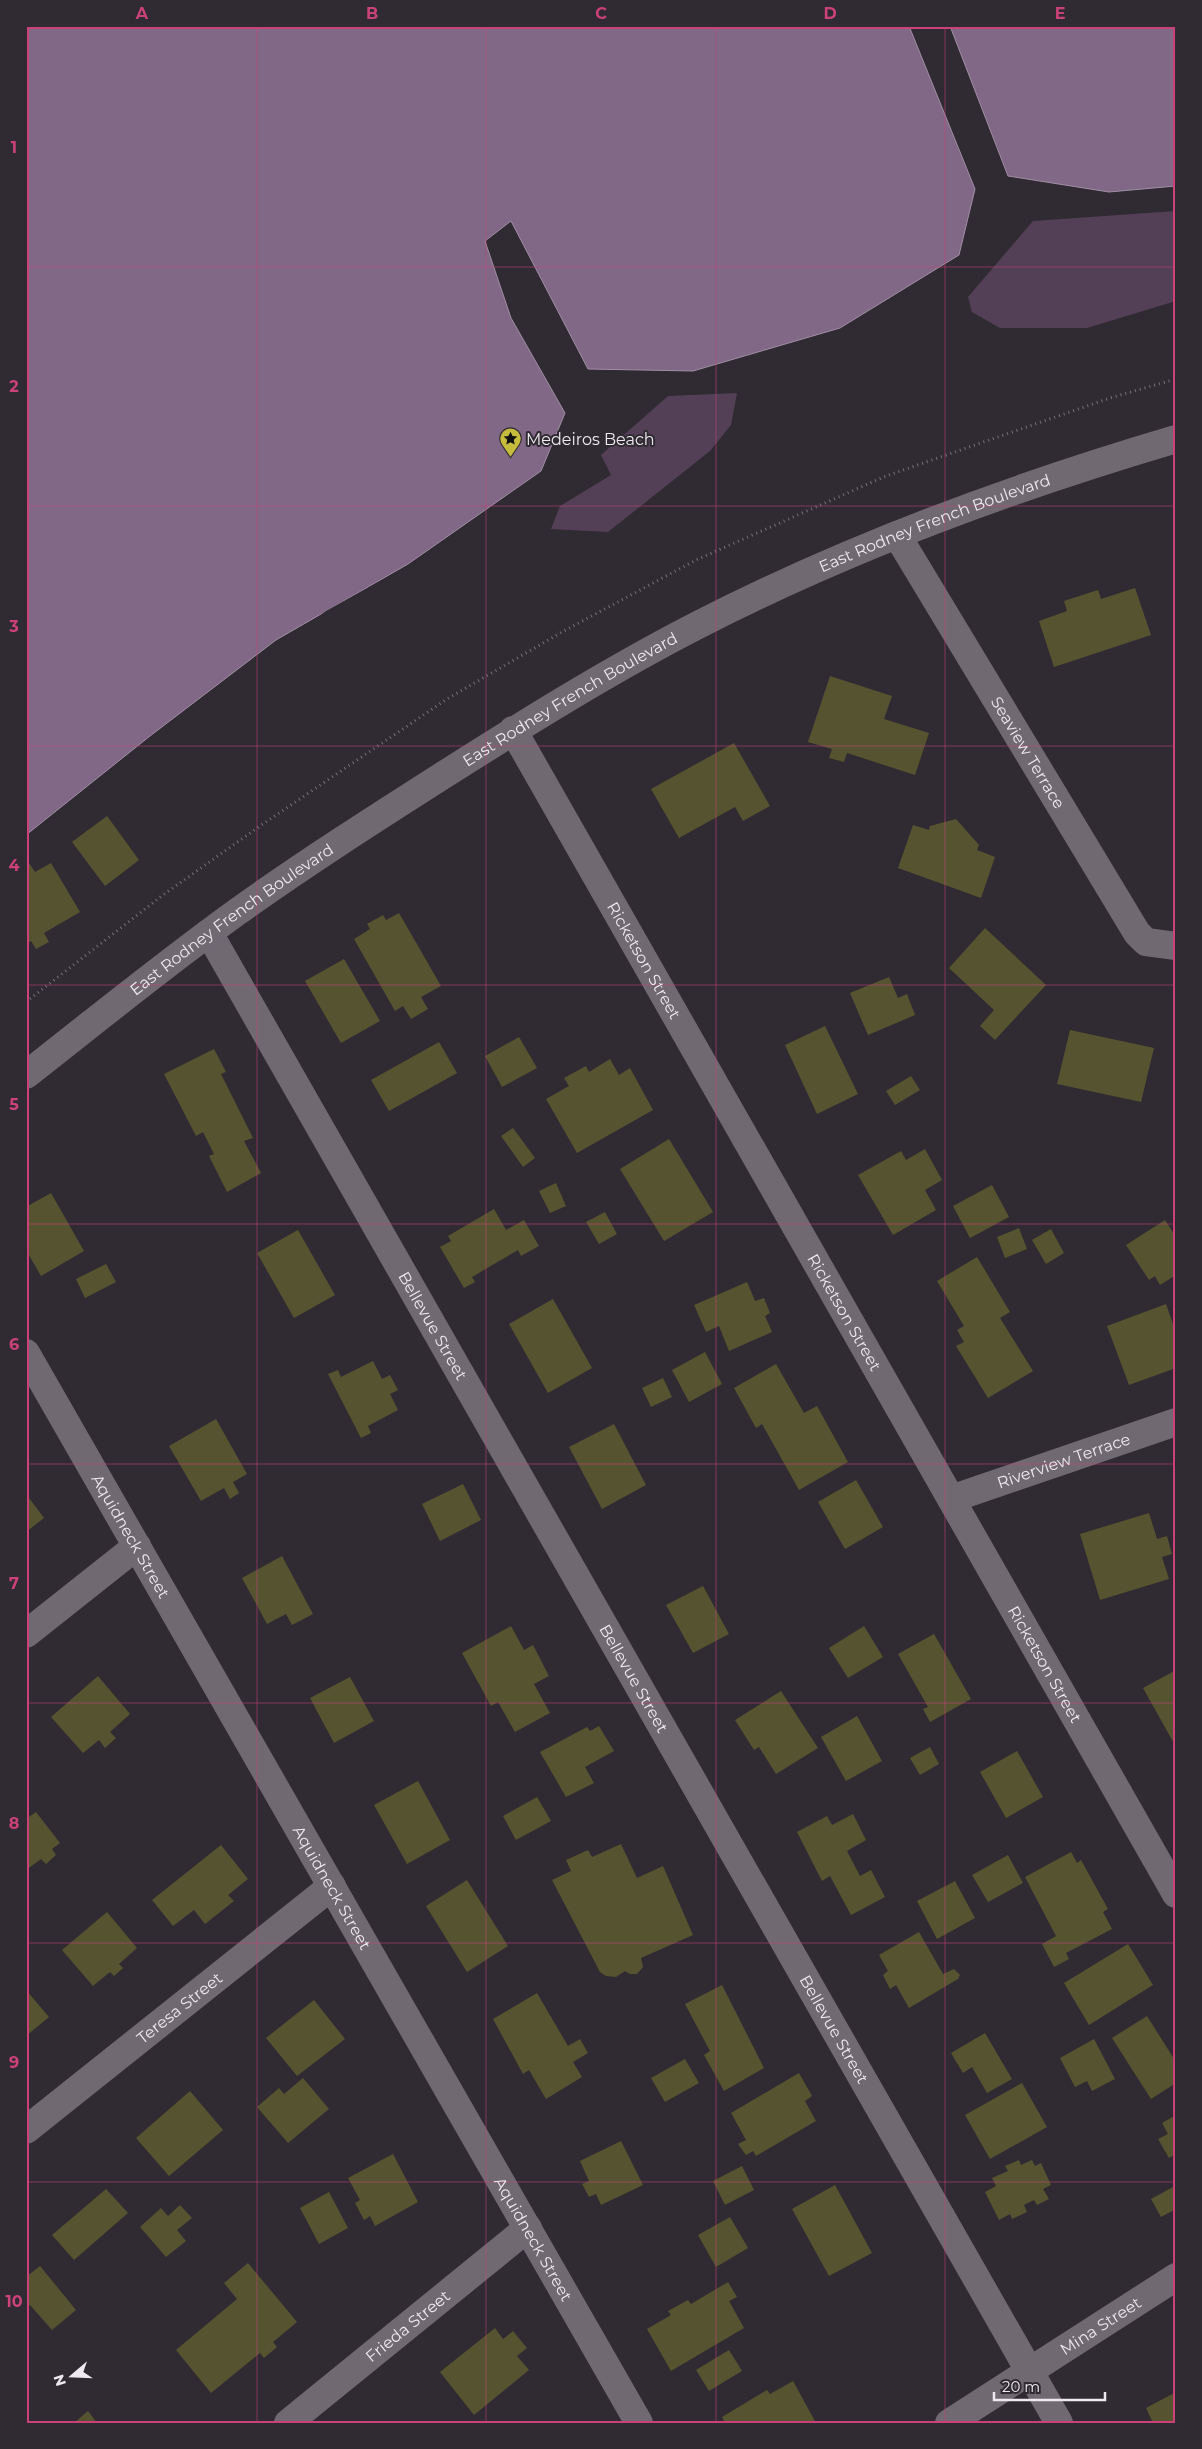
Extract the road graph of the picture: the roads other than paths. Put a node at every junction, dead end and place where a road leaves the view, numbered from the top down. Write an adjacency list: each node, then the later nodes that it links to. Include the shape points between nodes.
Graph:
1 (1176, 439): 2 (street, East Rodney French Boulevard, via 1070,470)
2 (897, 535): 3 (street, East Rodney French Boulevard, via 811,571 697,626); 5 (street, Seaview Terrace, via 1137,933 1146,942)
3 (514, 730): 4 (street, East Rodney French Boulevard, via 357,830); 9 (street, Ricketson Street)
4 (208, 933): 6 (street, East Rodney French Boulevard); 17 (street, Bellevue Street)
5 (1176, 946)
6 (26, 1074)
7 (26, 1353): 10 (street, Aquidneck Street)
8 (1176, 1422): 9 (street, Riverview Terrace)
9 (951, 1499): 13 (street, Ricketson Street)
10 (136, 1546): 11 (street); 12 (street, Aquidneck Street)
11 (26, 1634)
12 (332, 1886): 14 (street, Teresa Street); 15 (street, Aquidneck Street)
13 (1176, 1894)
14 (26, 2130)
15 (528, 2228): 18 (street, Frieda Street); 19 (street, Aquidneck Street)
16 (1176, 2277): 17 (street, Mina Street)
17 (1029, 2371): 20 (street, Mina Street); 21 (street, Bellevue Street)
18 (288, 2423)
19 (640, 2423)
20 (949, 2423)
21 (1059, 2423)

